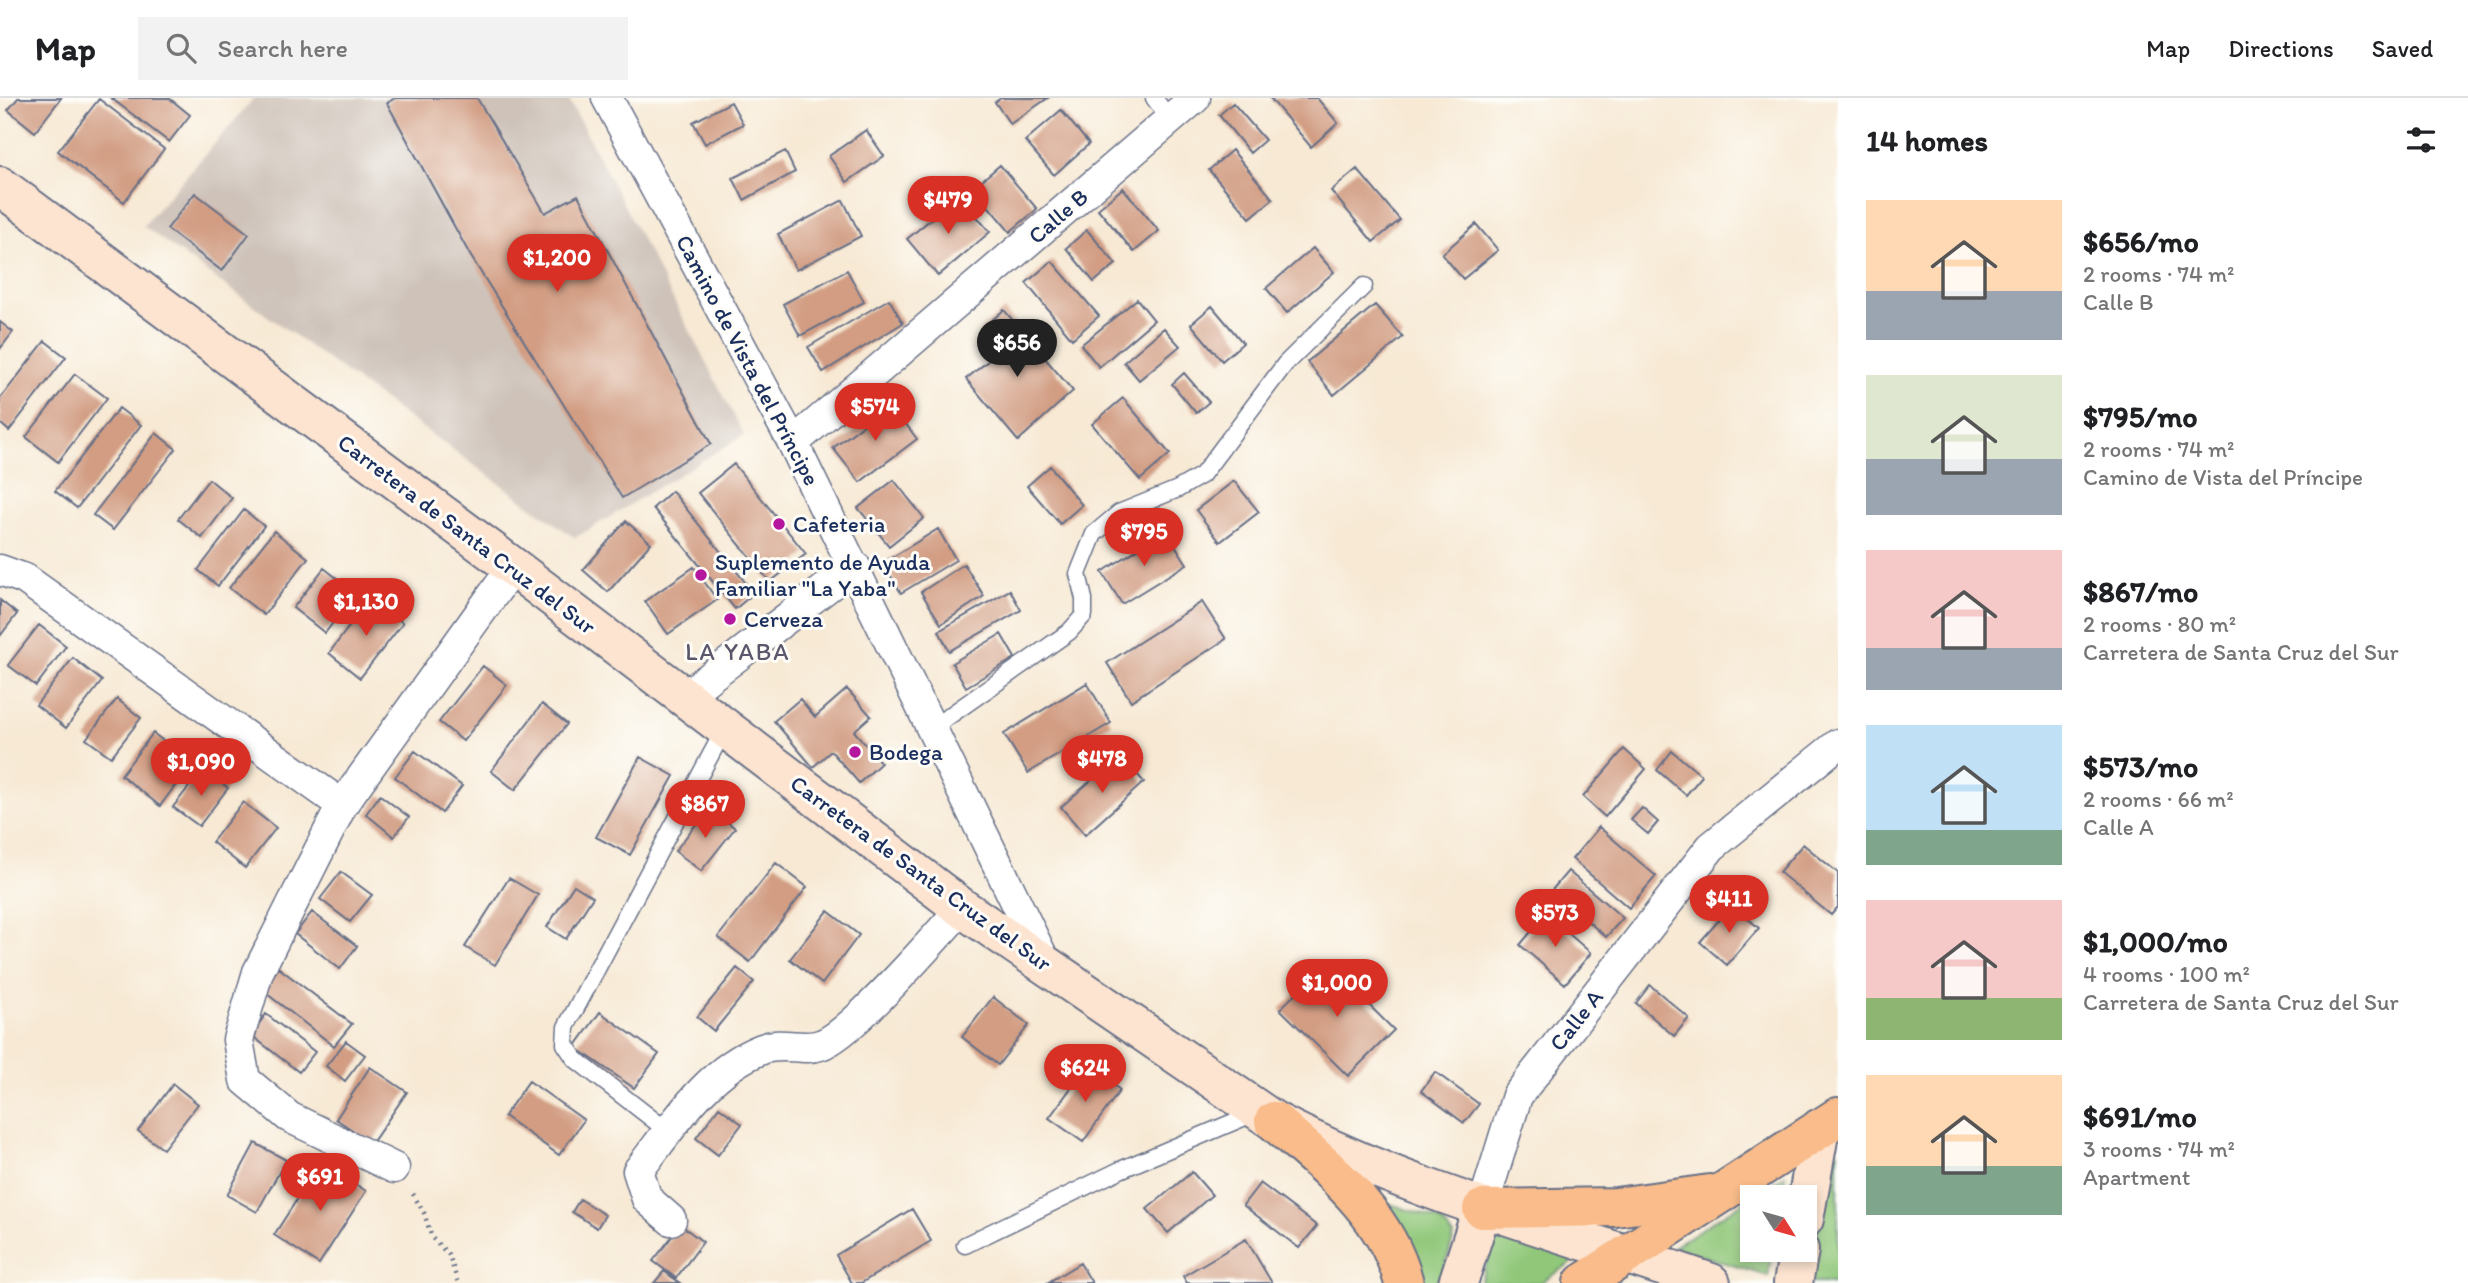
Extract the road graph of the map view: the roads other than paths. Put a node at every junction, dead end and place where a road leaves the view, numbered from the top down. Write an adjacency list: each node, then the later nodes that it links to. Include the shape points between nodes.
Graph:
1 (607, 98): 6 (street, Camino de Vista del Príncipe)
2 (1195, 98): 3 (street, Calle B)
3 (1162, 109): 6 (street, Calle B)
4 (0, 186): 8 (main road, Carretera de Santa Cruz del Sur)
5 (1364, 286): 12 (lane, via 1285,364 1202,475 1119,513 1094,534 1078,573 1084,615 1069,632)
6 (793, 443): 7 (street, Camino de Vista del Príncipe)
7 (855, 566): 10 (street); 12 (street, Camino de Vista del Príncipe)
8 (513, 567): 10 (main road, Carretera de Santa Cruz del Sur); 14 (street)
9 (0, 570): 14 (street, via 25,579)
10 (684, 697): 11 (main road, Carretera de Santa Cruz del Sur)
11 (725, 728): 15 (main road, Carretera de Santa Cruz del Sur); 19 (lane, via 566,1027 565,1044 575,1059)
12 (932, 728): 16 (street, Camino de Vista del Príncipe)
13 (1838, 744): 23 (street, Calle A, via 1711,847 1517,1096)
14 (342, 805): 20 (street, via 258,972 238,1040 245,1080 281,1110)
15 (962, 908): 16 (main road, Carretera de Santa Cruz del Sur); 19 (street, via 847,1028 820,1046 763,1048 733,1065 695,1097)
16 (1047, 966): 17 (main road, Carretera de Santa Cruz del Sur)
17 (1267, 1116): 23 (main road, Carretera de Santa Cruz del Sur, via 1328,1150); 25 (lane, via 1120,1170); 28 (main road, via 1362,1200 1398,1258)
18 (1829, 1122): 21 (main road); 22 (main road)
19 (669, 1132): 24 (street, via 638,1171 647,1199)
20 (394, 1168)
21 (1813, 1185)
22 (1719, 1192): 23 (main road, via 1604,1208); 26 (main road)
23 (1482, 1209): 26 (main road, Carretera de Santa Cruz del Sur); 29 (main road)
24 (671, 1220)
25 (965, 1245)
26 (1628, 1253): 30 (main road); 31 (main road, Carretera de Santa Cruz del Sur)
27 (1797, 1262): 32 (main road)
28 (1404, 1283)
29 (1458, 1283)
30 (1583, 1283)
31 (1711, 1283)
32 (1793, 1283)

